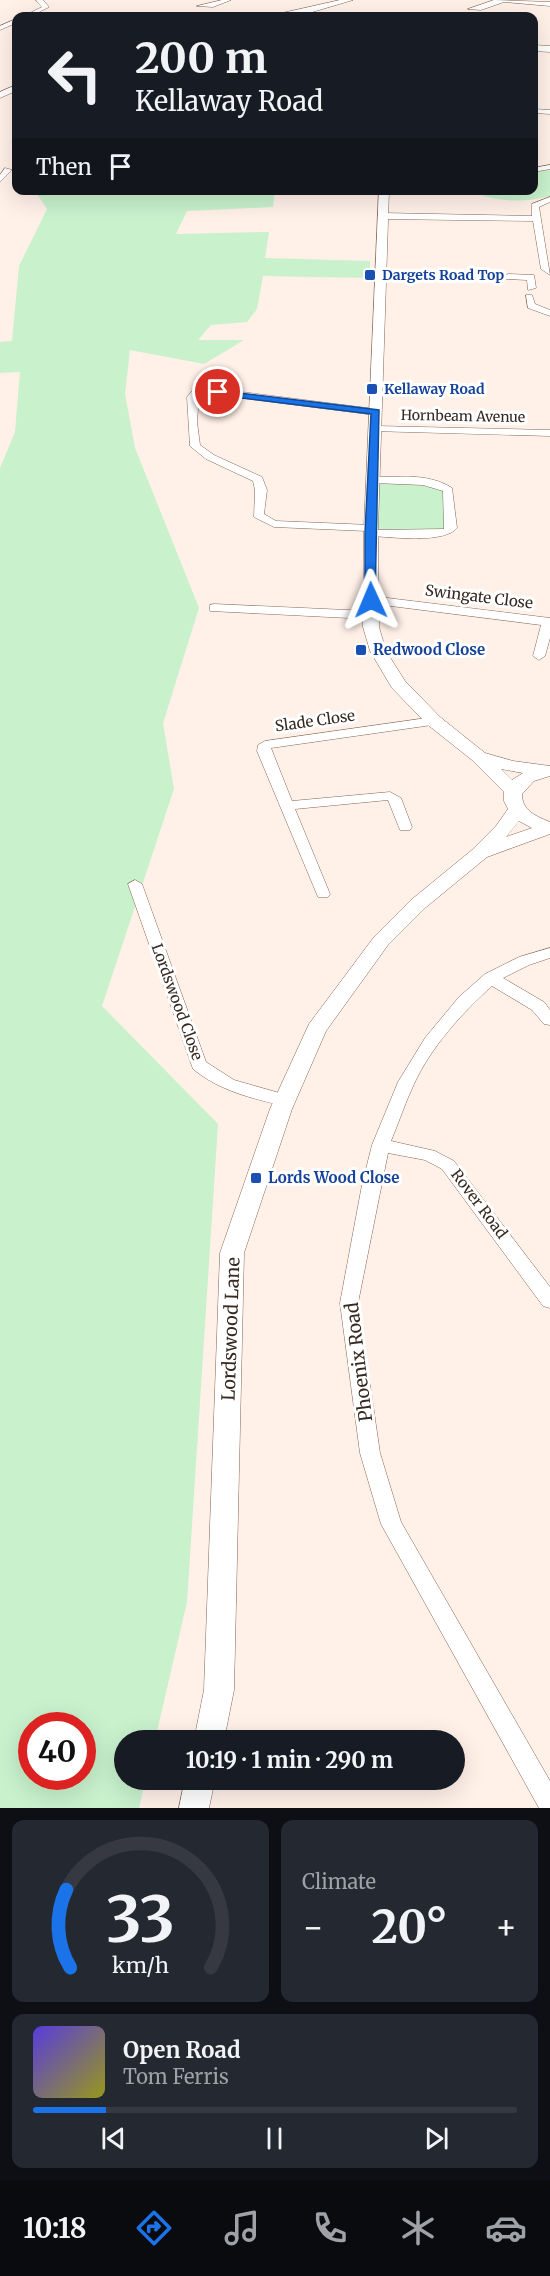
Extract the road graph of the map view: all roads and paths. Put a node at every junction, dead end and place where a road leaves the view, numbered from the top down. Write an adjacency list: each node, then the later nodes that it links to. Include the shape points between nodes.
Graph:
1 (39, 0): 8 (street, via 46,7)
2 (228, 0): 6 (street)
3 (349, 0): 9 (street)
4 (499, 0): 5 (street); 7 (street)
5 (550, 4)
6 (200, 6)
7 (471, 9)
8 (35, 12)
9 (302, 12)
10 (8, 170): 11 (street)
11 (0, 180)
12 (384, 195): 16 (street)
13 (550, 199): 14 (street)
14 (535, 206): 15 (street); 17 (street)
15 (550, 206)
16 (383, 216): 17 (street); 25 (street)
17 (536, 219): 18 (street)
18 (539, 237): 19 (street); 20 (street)
19 (550, 237)
20 (549, 272): 22 (street)
21 (509, 277): 22 (street)
22 (531, 277): 23 (street, via 531,306)
23 (550, 312): 24 (street)
24 (550, 321)
25 (375, 412): 26 (street); 29 (street, via 218,392 196,393 191,406 195,446 258,479 258,514 274,524)
26 (376, 429): 27 (street, Hornbeam Avenue); 28 (street)
27 (550, 433)
28 (374, 480): 29 (street); 29 (street, via 444,486 448,490 451,528 442,534)
29 (371, 530): 30 (street)
30 (370, 607): 31 (street); 32 (street, Swingate Close); 34 (street, via 378,651 386,667 412,701)
31 (214, 608)
32 (549, 622): 33 (street, Swingate Close)
33 (539, 656)
34 (434, 721): 35 (street); 38 (street, Slade Close, via 265,746)
35 (477, 756): 36 (street); 37 (street)
36 (548, 771): 37 (street, Lordswood Lane, via 525,778)
37 (515, 800): 40 (street, Lordswood Lane, via 530,820); 41 (street, Lordswood Lane, via 503,830)
38 (287, 806): 39 (street, via 390,796); 43 (street, Slade Close)
39 (405, 827)
40 (549, 828): 41 (street, Lordswood Lane)
41 (479, 854): 47 (street, Lordswood Lane, via 381,940 316,1029)
42 (135, 884): 47 (street, Lordswood Close, via 199,1065 211,1077 234,1087)
43 (323, 894)
44 (550, 952): 45 (street, Phoenix Road)
45 (491, 978): 46 (street, via 538,1006); 48 (street, Phoenix Road, via 465,1001 431,1042 406,1082)
46 (550, 1020)
47 (284, 1100): 50 (street, Lordswood Lane, via 232,1253 219,1690)
48 (381, 1145): 49 (street, Rover Road, via 429,1155 448,1165); 52 (street, Phoenix Road, via 349,1303 370,1453 391,1524)
49 (550, 1301)
50 (211, 1730)
51 (198, 1790): 53 (street)
52 (550, 1804)
53 (194, 1808)

